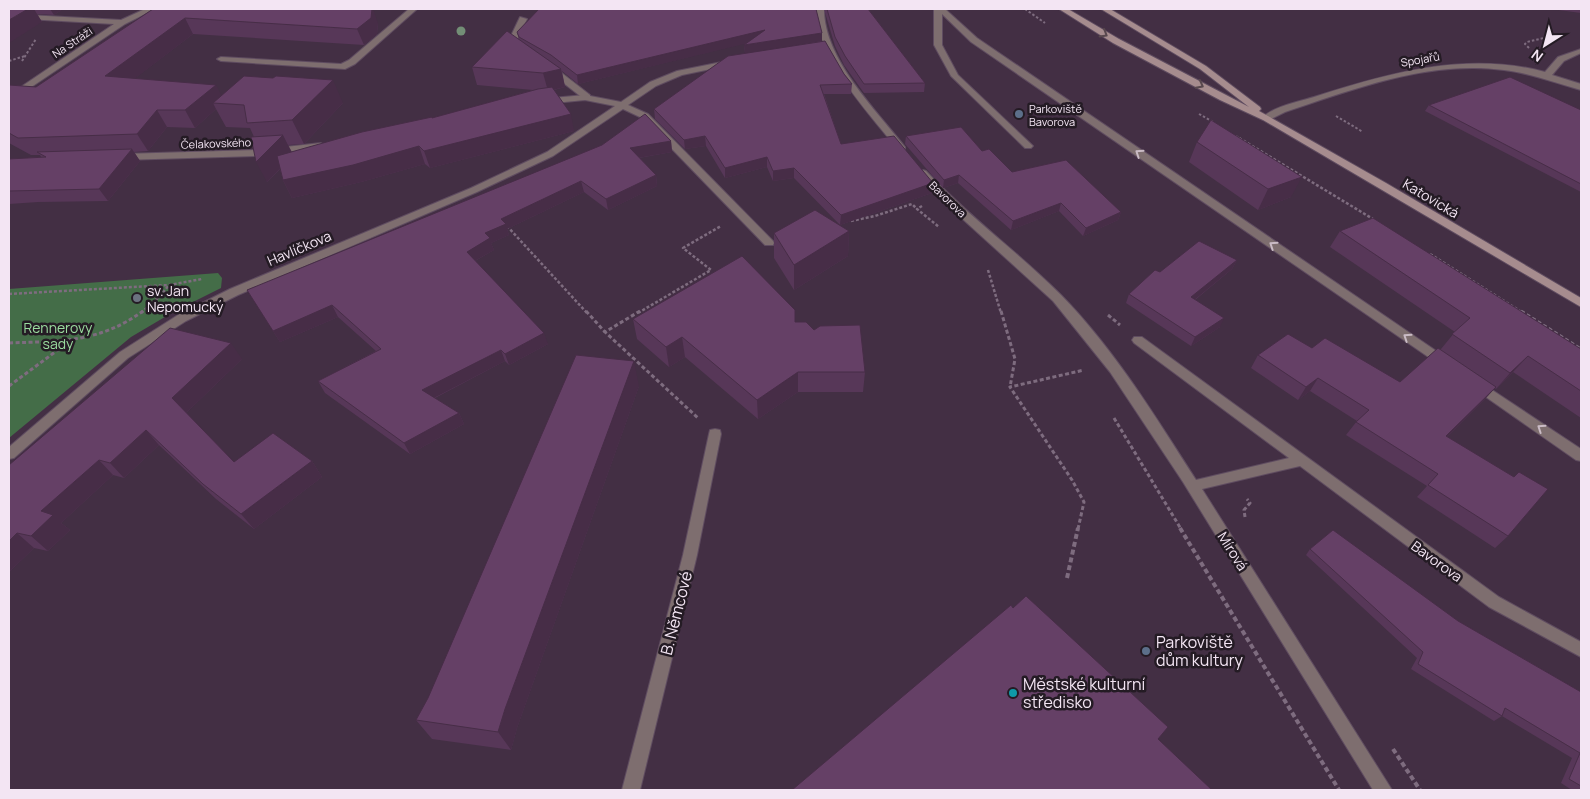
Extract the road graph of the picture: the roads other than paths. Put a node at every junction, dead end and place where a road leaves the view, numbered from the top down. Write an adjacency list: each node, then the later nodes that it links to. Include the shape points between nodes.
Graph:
1 (151, 9): 9 (street, Na Stráži)
2 (413, 9): 13 (street, via 342,67)
3 (820, 9): 27 (street, Bavorova, via 824,46 914,164 941,195)
4 (940, 9): 23 (street, via 938,46 955,76); 29 (street, one-way to 4, via 974,40)
5 (1063, 9): 21 (main road, Katovická, one-way to 21, via 1116,41)
6 (1105, 9): 21 (main road, Katovická, via 1230,86)
7 (9, 16): 9 (street)
8 (523, 19): 11 (street, via 513,40 517,48)
9 (122, 22): 18 (street, Na Stráži)
10 (1581, 51): 15 (street, via 1563,56)
11 (528, 55)
12 (745, 59): 20 (street, via 680,73 652,84)
13 (221, 60)
14 (542, 64): 17 (street)
15 (1547, 76): 16 (street, Spojařů); 21 (street, Spojařů, via 1482,65 1431,67 1400,73)
16 (1581, 87)
17 (586, 97): 19 (street); 20 (street)
18 (9, 99)
19 (536, 102)
20 (622, 103): 25 (street, via 645,116); 32 (street, Havlíčkova, via 550,154 234,292 182,318 124,356)
21 (1266, 118): 26 (main road, Katovická)
22 (329, 145): 24 (street, Čelakovského, via 258,153)
23 (1028, 146)
24 (108, 158)
25 (768, 243)
26 (1581, 303)
27 (1074, 317): 35 (street, Mírová, via 1110,363)
28 (1138, 340): 34 (street, Bavorova)
29 (1450, 366)
30 (1466, 377): 33 (street, one-way to 30)
31 (715, 434): 37 (street, B. Němcové, via 690,555)
32 (9, 454)
33 (1581, 456)
34 (1300, 461): 35 (street); 36 (street, Bavorova, via 1494,602)
35 (1192, 486): 38 (street, Mírová)
36 (1581, 650)
37 (631, 790)
38 (1383, 790)

